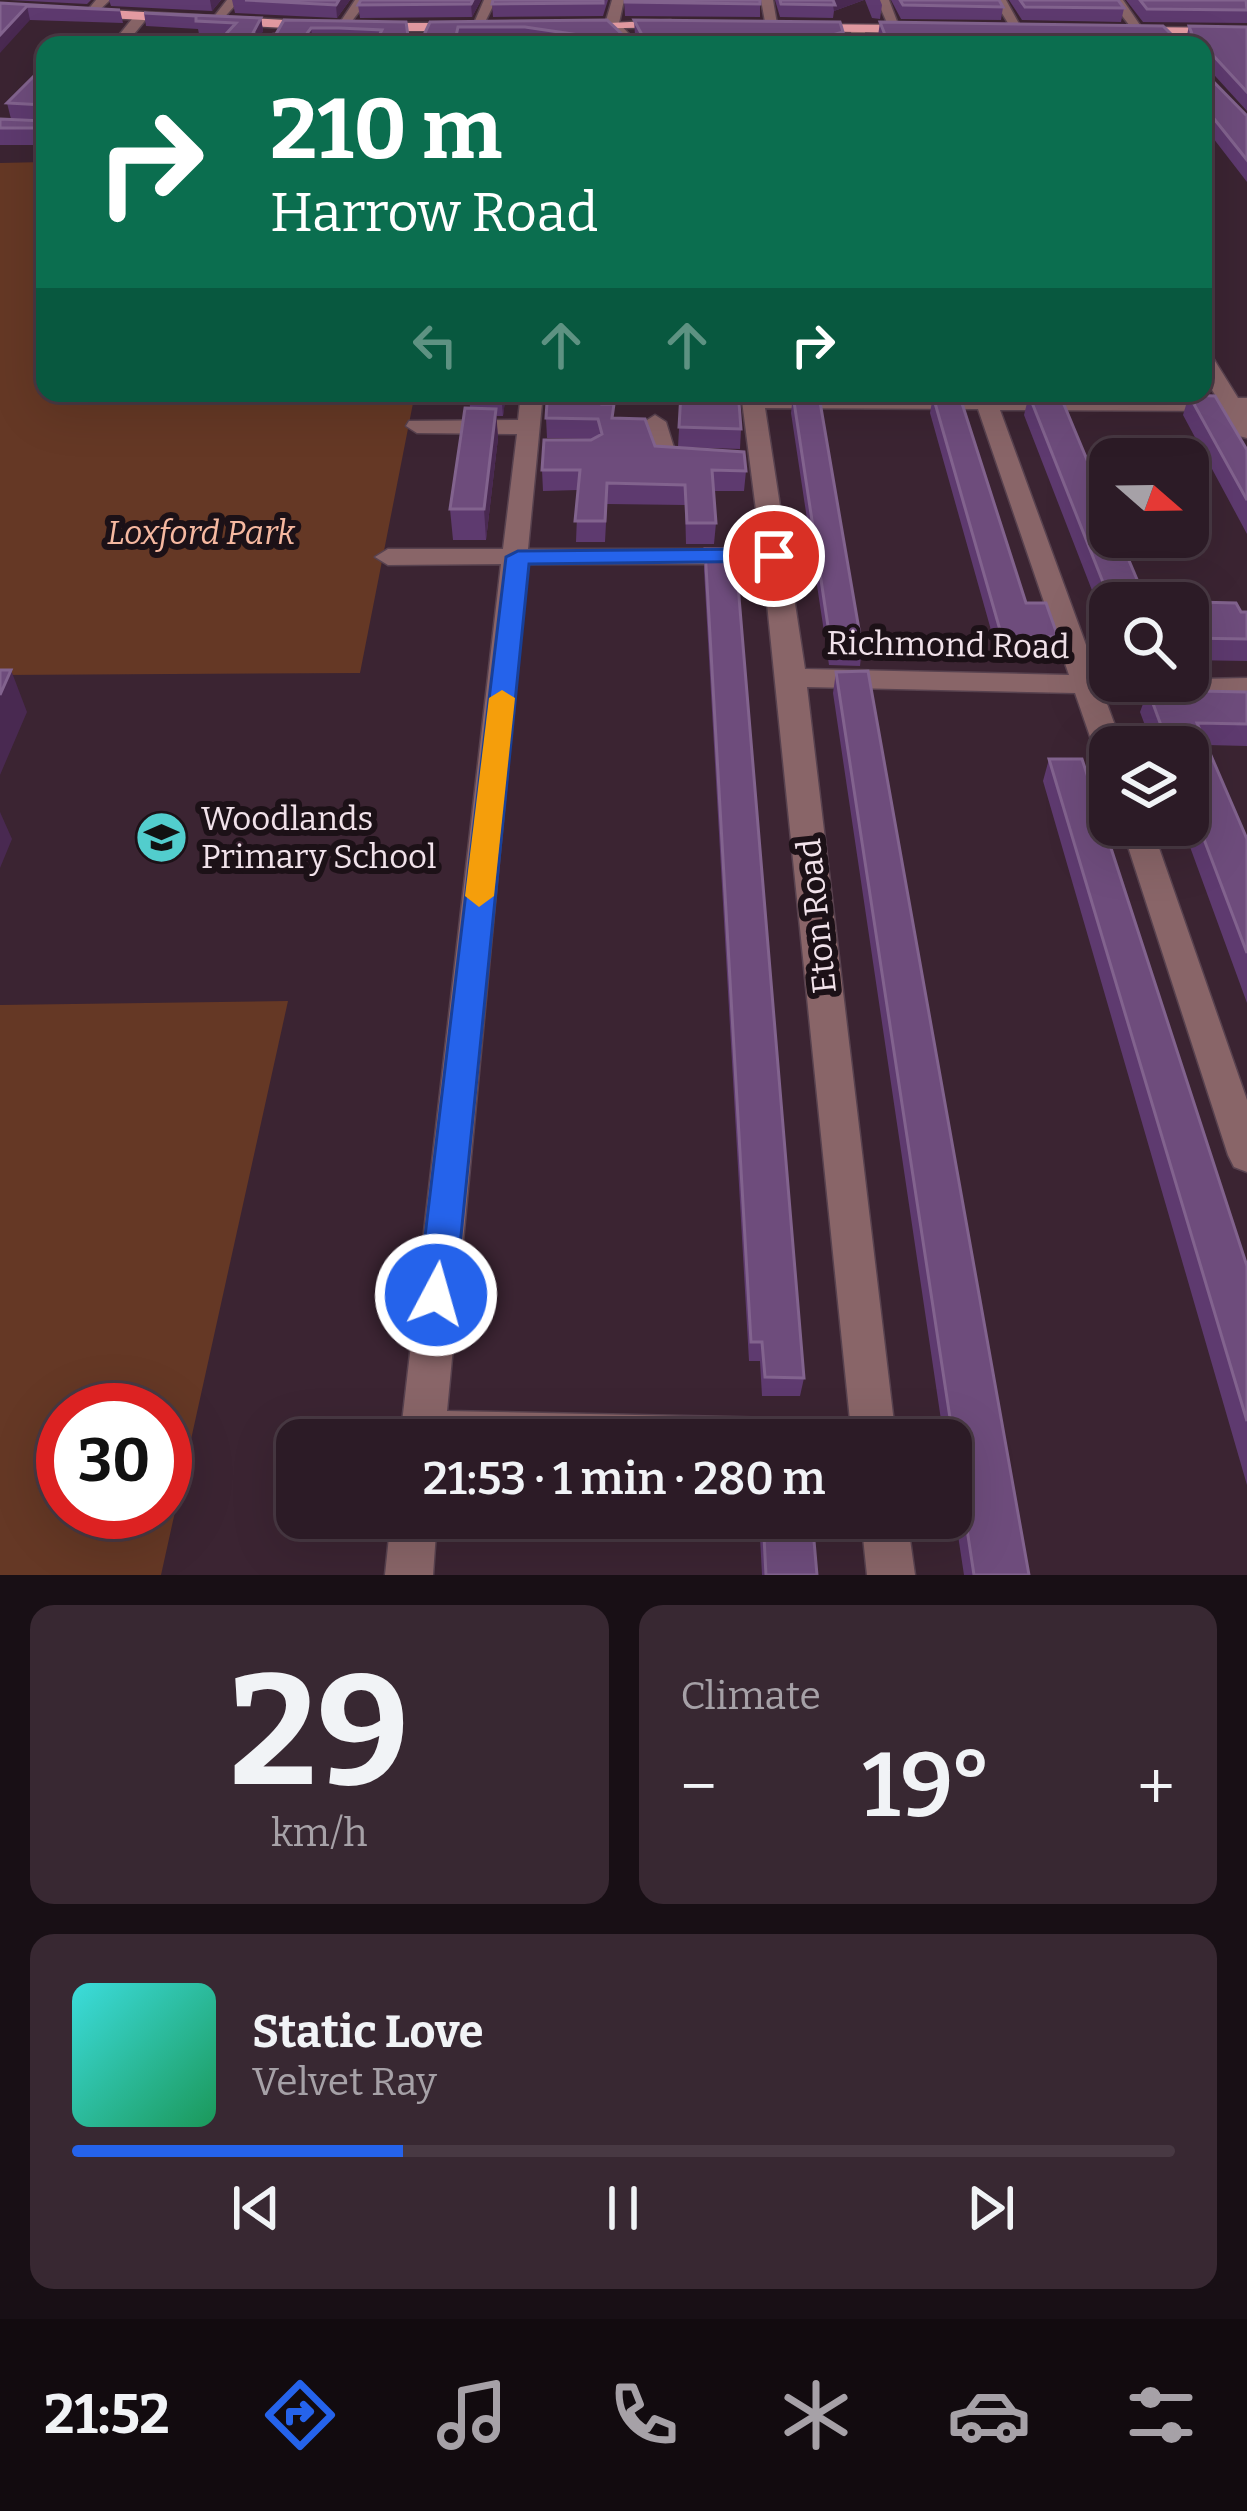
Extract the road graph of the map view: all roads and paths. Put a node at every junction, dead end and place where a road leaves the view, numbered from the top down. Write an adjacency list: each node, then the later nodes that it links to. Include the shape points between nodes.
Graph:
1 (104, 0): 11 (street)
2 (234, 0): 13 (street)
3 (362, 0): 19 (street)
4 (490, 0): 21 (street)
5 (618, 0): 15 (street)
6 (767, 0): 22 (street)
7 (883, 0): 24 (street)
8 (1000, 0): 31 (street)
9 (1116, 0): 28 (street)
10 (3, 10): 11 (main road)
11 (87, 14): 12 (main road)
12 (141, 17): 13 (main road); 32 (street)
13 (214, 20): 14 (main road)
14 (279, 24): 19 (main road); 33 (street)
15 (612, 24): 16 (main road); 17 (main road); 35 (street)
16 (694, 25)
17 (552, 26)
18 (753, 26): 22 (main road)
19 (340, 27): 20 (main road)
20 (422, 27): 21 (main road); 34 (street)
21 (484, 27)
22 (773, 27): 23 (main road)
23 (857, 29): 24 (main road); 36 (street)
24 (896, 29): 25 (main road)
25 (934, 29)
26 (1040, 30): 31 (main road)
27 (1110, 31): 28 (main road)
28 (1141, 32): 29 (main road)
29 (1166, 32): 30 (main road); 37 (street)
30 (1247, 32)
31 (1012, 34)
32 (125, 36)
33 (272, 36)
34 (419, 36)
35 (623, 36)
36 (859, 36)
37 (1170, 36)
38 (1212, 369): 42 (street)
39 (751, 402): 47 (street, Eton Road)
40 (987, 402): 52 (street)
41 (1144, 402): 42 (street)
42 (1239, 405): 46 (street)
43 (655, 422): 47 (street, via 665,458)
44 (417, 426): 45 (street)
45 (533, 429): 50 (street)
46 (1247, 431)
47 (736, 460): 48 (street, Eton Road)
48 (774, 556): 50 (street); 51 (street, Eton Road)
49 (388, 557): 50 (street)
50 (518, 557): 57 (street)
51 (792, 678): 52 (street, Richmond Road); 58 (street, Eton Road)
52 (1087, 684): 53 (street, Richmond Road); 54 (street)
53 (1247, 687)
54 (1101, 726)
55 (1143, 846): 56 (street)
56 (1247, 1155)
57 (424, 1419)
58 (872, 1419)
59 (412, 1539): 61 (street)
60 (887, 1539): 62 (street)
61 (409, 1575)
62 (891, 1575)

